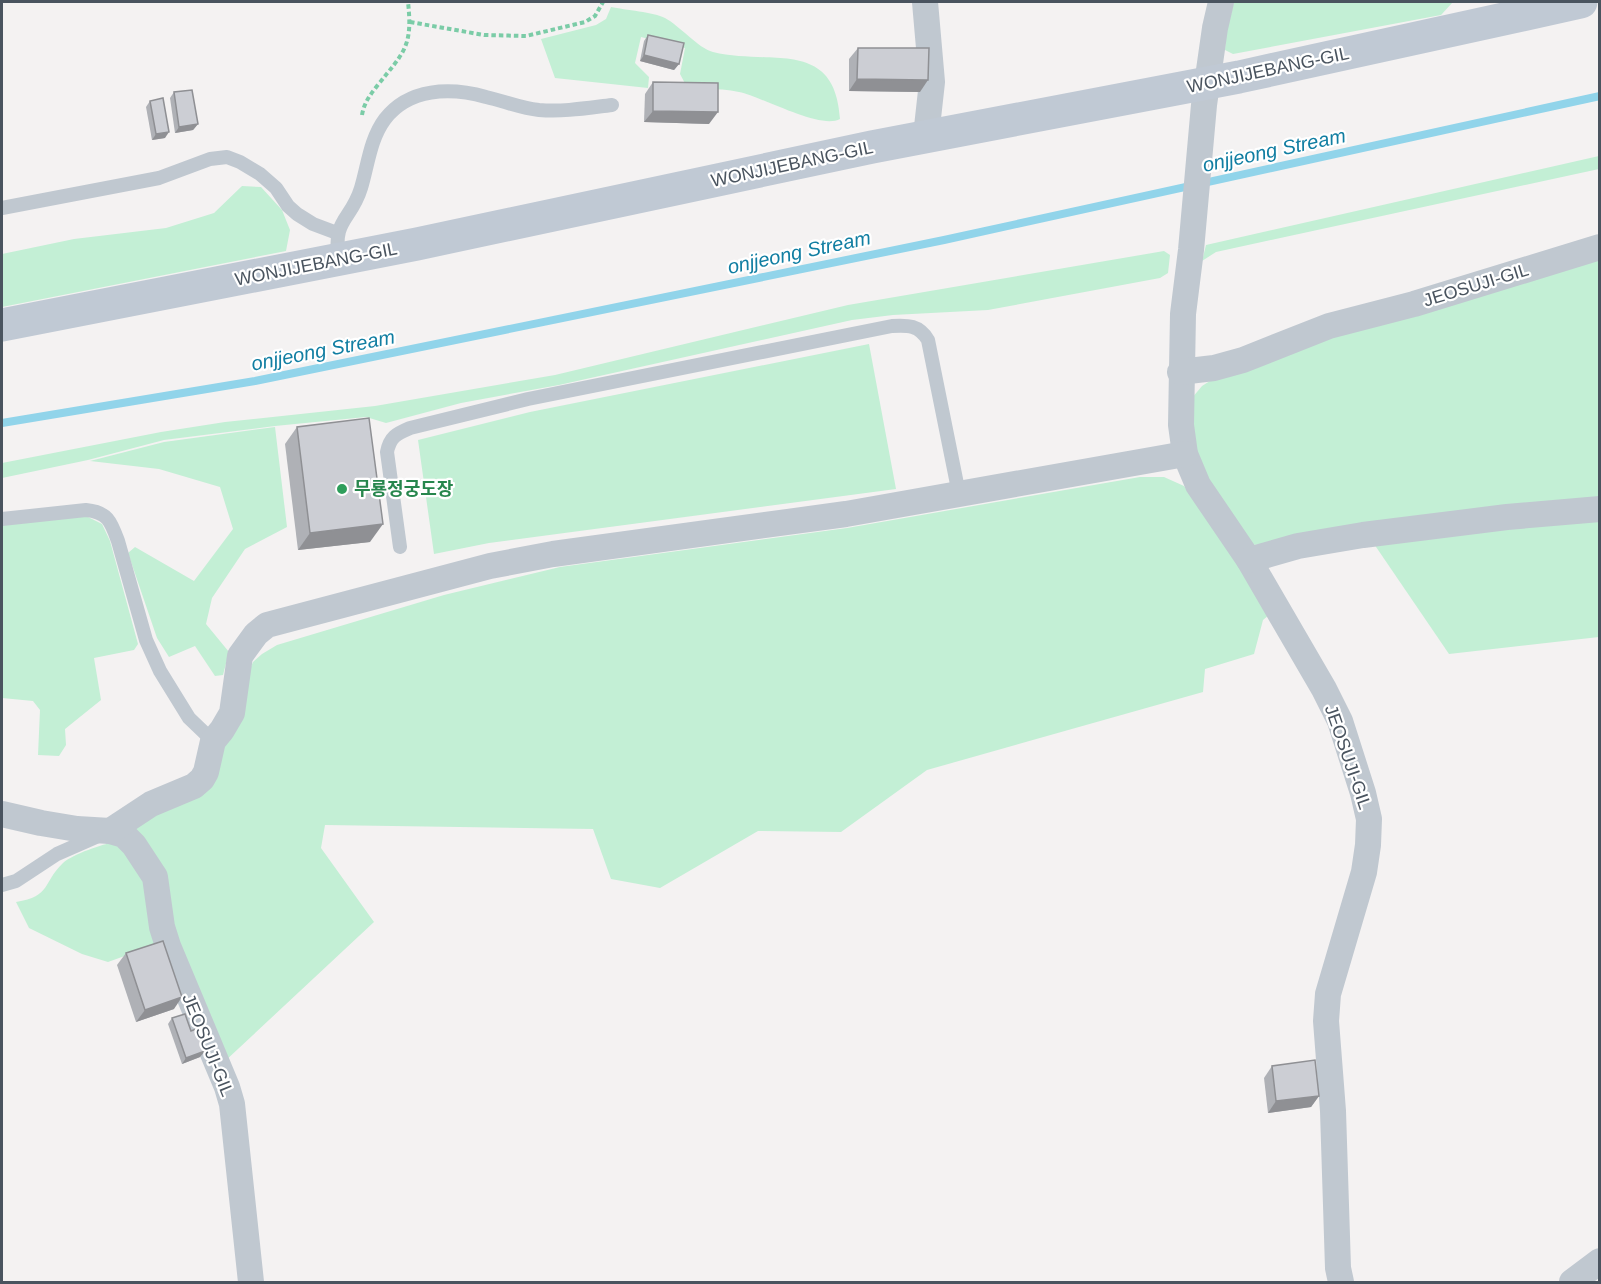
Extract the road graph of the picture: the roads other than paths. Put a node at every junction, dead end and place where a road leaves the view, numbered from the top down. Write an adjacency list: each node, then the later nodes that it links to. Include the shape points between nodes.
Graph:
1 (925, 2): 6 (street, via 932,82)
2 (1221, 2): 4 (street, JEOSUJI-GIL)
3 (1581, 2): 4 (street, WONJIJEBANG-GIL)
4 (1205, 94): 6 (street, WONJIJEBANG-GIL); 11 (street, JEOSUJI-GIL)
5 (612, 105): 8 (lane, via 568,111 538,110 465,93 424,93 407,99 385,120 370,150 361,189)
6 (926, 136): 8 (street, WONJIJEBANG-GIL)
7 (2, 208): 8 (lane, via 159,178 210,159 227,157 261,174 288,206)
8 (338, 246): 10 (street, WONJIJEBANG-GIL)
9 (1599, 247): 11 (street, JEOSUJI-GIL, via 1329,326 1243,360)
10 (2, 325)
11 (1180, 372): 12 (street, JEOSUJI-GIL)
12 (1185, 454): 13 (street); 17 (street, JEOSUJI-GIL, via 1198,485)
13 (960, 494): 16 (lane, via 928,340 918,328 892,326 528,399 394,435 387,452); 18 (street, via 846,514 553,554 490,566 267,625 240,656 231,713)
14 (1599, 509): 17 (street, via 1364,535 1299,546)
15 (2, 519): 18 (lane, via 86,510 107,517 146,640 160,671 189,718)
16 (400, 547)
17 (1249, 560): 24 (street, JEOSUJI-GIL, via 1340,721 1369,819 1364,872 1328,994 1326,1021)
18 (213, 741): 20 (street, via 206,772 194,786 152,804)
19 (2, 814): 20 (street, via 76,829)
20 (110, 831): 21 (lane, via 57,854 16,881); 23 (street, JEOSUJI-GIL, via 124,835 134,845 155,877 168,946 226,1087 233,1113)
21 (2, 885)
22 (1599, 1261): 25 (street)
23 (251, 1282)
24 (1341, 1282)
25 (1572, 1282)

